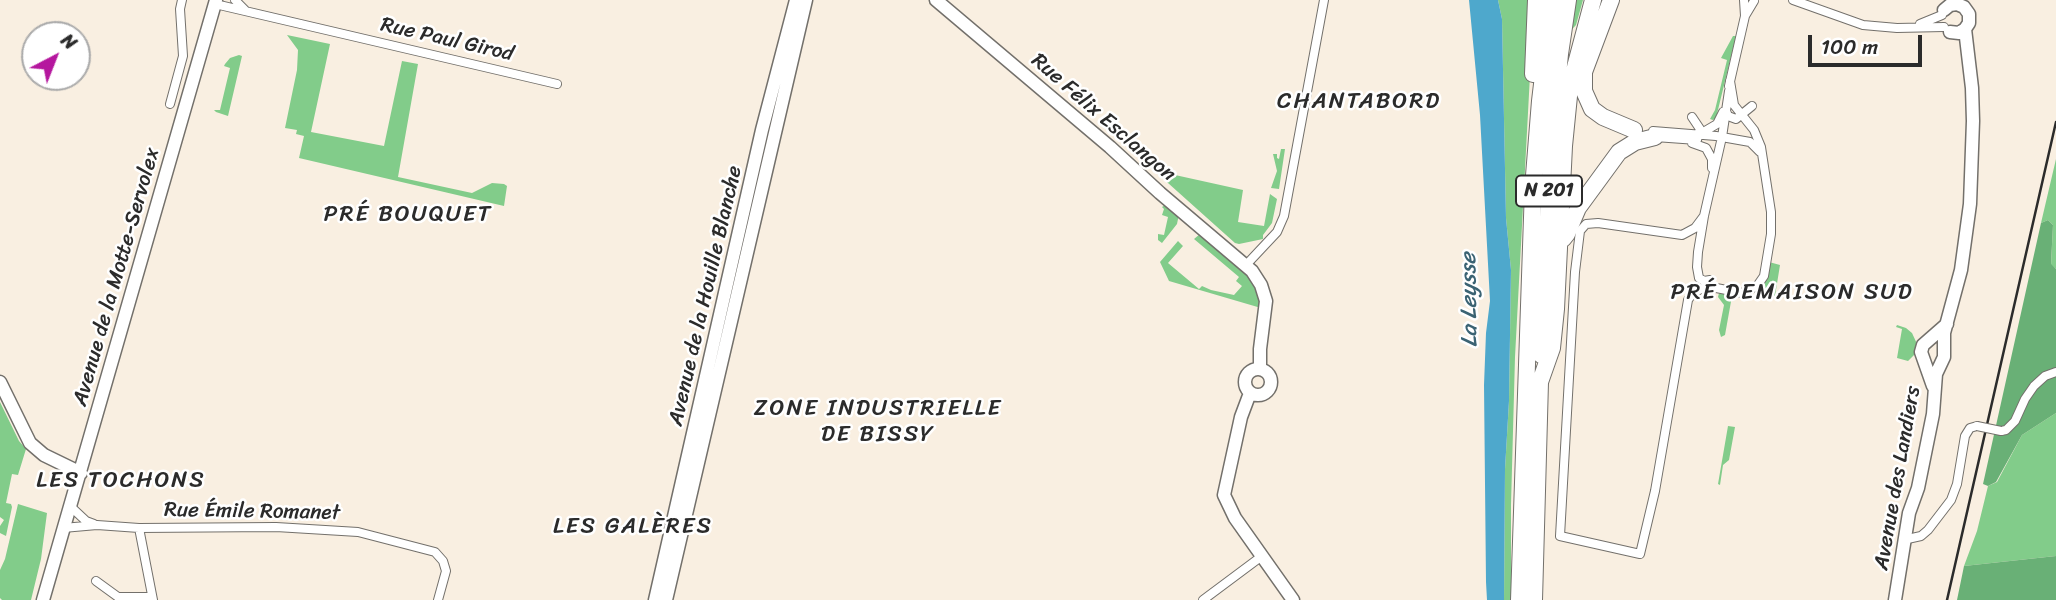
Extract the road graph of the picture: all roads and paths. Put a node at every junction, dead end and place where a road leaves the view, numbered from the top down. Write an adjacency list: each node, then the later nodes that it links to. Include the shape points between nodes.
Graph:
1 (181, 0): 26 (street, via 183,56)
2 (235, 0): 17 (street)
3 (796, 0): 65 (main road, Avenue de la Houille Blanche)
4 (806, 0): 66 (main road, Avenue de la Houille Blanche)
5 (936, 0): 40 (main road, Rue Félix Esclangon)
6 (1324, 0): 40 (street, via 1284,216 1278,232)
7 (1536, 0): 37 (highway)
8 (1552, 0): 37 (highway, N 201)
9 (1568, 0): 50 (highway, N 201, via 1552,139)
10 (1593, 0): 22 (highway)
11 (1611, 0): 28 (highway, via 1583,77)
12 (1745, 0): 13 (street); 18 (street)
13 (1755, 0): 18 (street)
14 (1793, 0): 19 (street, via 1863,25 1914,27)
15 (216, 2): 17 (street, Rue Paul Girod); 53 (main road, Avenue de la Motte-Servolex)
16 (1964, 4): 19 (main road, via 1954,4); 20 (main road, via 1970,18)
17 (248, 13): 24 (street, Rue Paul Girod)
18 (1745, 16): 23 (street)
19 (1946, 17): 20 (main road, via 1959,33); 21 (main road)
20 (1965, 29): 21 (main road)
21 (1966, 50): 42 (main road, via 1973,121 1970,204 1961,270)
22 (1577, 54): 28 (highway, via 1576,88); 39 (highway, via 1565,127)
23 (1730, 81): 25 (street); 27 (street); 32 (street, via 1720,121)
24 (556, 84)
25 (1732, 100): 29 (street); 29 (street, via 1748,105)
26 (170, 104)
27 (1726, 111): 29 (street, via 1733,119); 33 (street)
28 (1591, 112): 31 (highway, via 1593,119 1608,126)
29 (1742, 114): 35 (street, via 1758,138)
30 (1692, 117): 32 (street)
31 (1646, 132): 32 (street); 34 (street); 39 (highway, via 1619,152)
32 (1700, 134): 33 (street); 34 (street, via 1697,140)
33 (1722, 137): 35 (street, via 1750,142); 36 (street)
34 (1679, 139): 36 (street, via 1709,152 1713,163)
35 (1762, 155): 38 (street, via 1771,212 1764,276 1757,286 1742,293 1706,286 1688,300 1640,554 1560,536 1580,231 1586,224 1598,223 1682,235 1695,228)
36 (1710, 186): 38 (street)
37 (1534, 188): 69 (highway, N 201)
38 (1703, 216): 41 (street, via 1697,267 1702,280)
39 (1560, 241): 50 (highway, via 1552,348)
40 (1246, 265): 47 (main road, Rue Félix Esclangon, via 1266,301)
41 (1710, 280)
42 (1947, 324): 43 (main road); 44 (main road)
43 (1926, 343): 44 (main road, via 1935,341); 45 (main road, via 1921,352)
44 (1942, 346): 46 (main road, via 1944,357)
45 (1925, 362): 46 (main road); 52 (main road)
46 (1939, 363): 52 (main road, Avenue des Landiers)
47 (1260, 369): 51 (main road, via 1246,377); 51 (main road, via 1270,375 1271,387 1262,395)
48 (2056, 372): 58 (street, bridge, via 2034,386 2006,430 1970,428 1951,500 1921,536)
49 (0, 382): 53 (main road, via 30,443)
50 (1540, 382): 70 (highway, N 201)
51 (1250, 393): 59 (main road, via 1224,495 1234,518)
52 (1934, 393): 58 (main road, Avenue des Landiers)
53 (81, 474): 54 (main road, Avenue de la Motte-Servolex)
54 (70, 506): 55 (street); 56 (main road, Avenue de la Motte-Servolex)
55 (97, 525): 56 (street, Rue Émile Romanet); 57 (street, Rue Émile Romanet)
56 (63, 528): 63 (main road, Avenue de la Motte-Servolex)
57 (139, 528): 62 (street); 64 (street, Rue Émile Romanet, via 276,527 358,532 435,552 446,571)
58 (1903, 540): 71 (main road, Avenue des Landiers)
59 (1262, 556): 67 (street); 68 (main road)
60 (96, 581): 61 (street)
61 (118, 598): 62 (street)
62 (153, 599)
63 (46, 600)
64 (438, 600)
65 (655, 600)
66 (666, 600)
67 (1203, 600)
68 (1293, 600)
69 (1519, 600)
70 (1534, 600)
71 (1895, 600)

